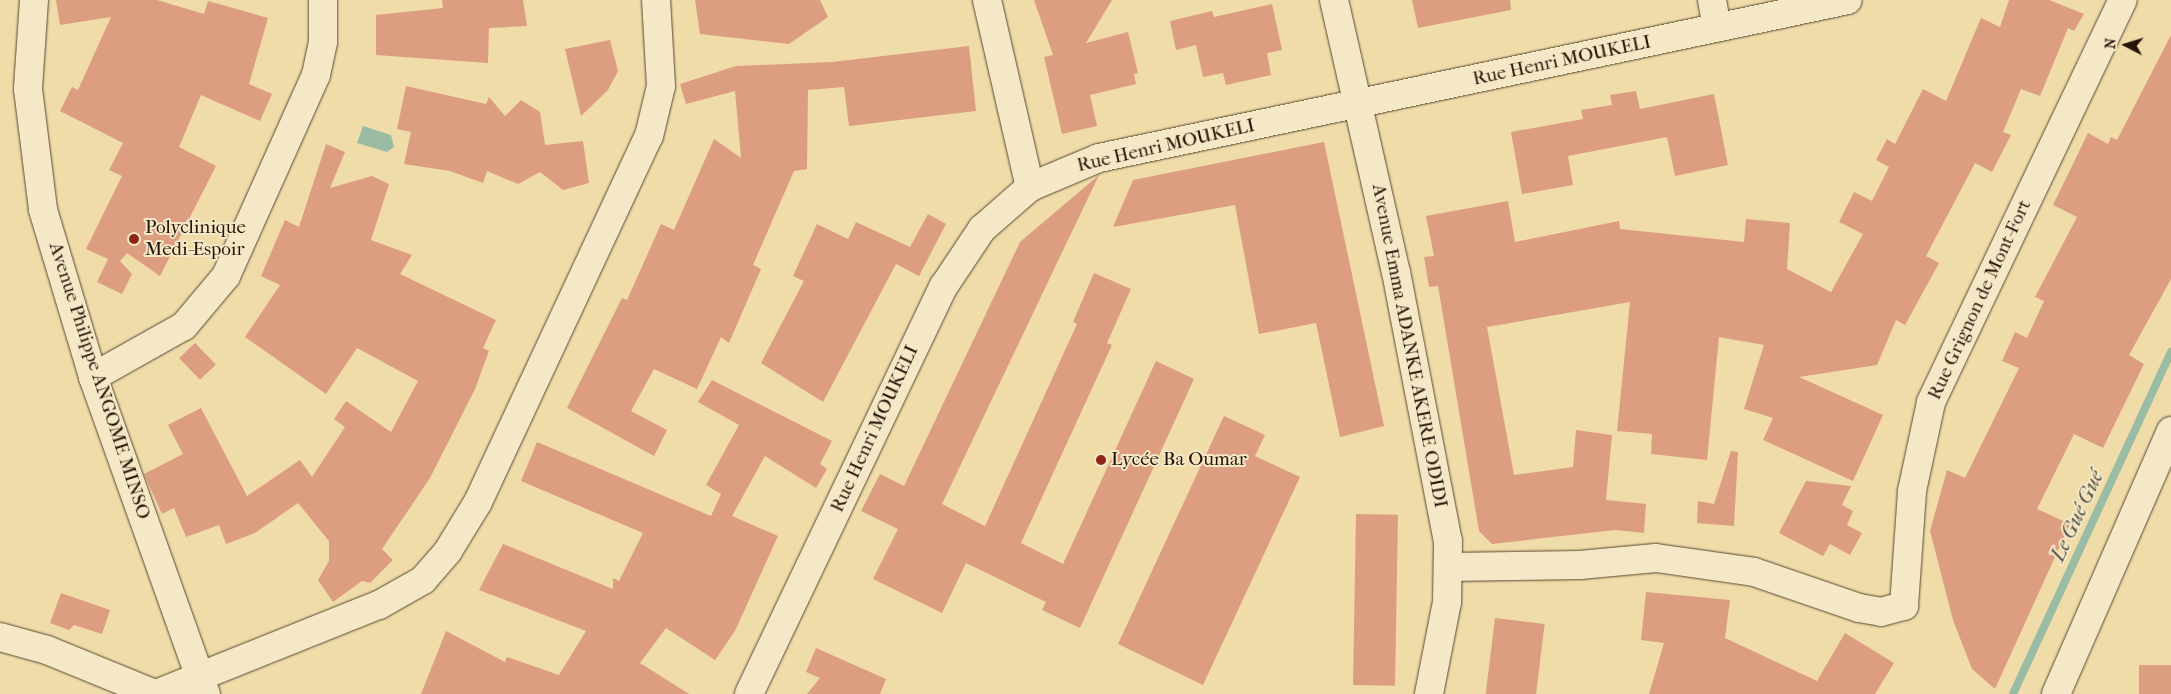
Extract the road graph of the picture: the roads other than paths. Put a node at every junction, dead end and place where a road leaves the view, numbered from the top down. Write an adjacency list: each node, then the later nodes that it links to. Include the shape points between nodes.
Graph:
1 (34, 0): 12 (street, Avenue Philippe ANGOME MINSO, via 28,81 31,136 43,210)
2 (323, 0): 12 (street, via 323,42 316,75 226,276 184,326)
3 (656, 0): 16 (street, via 661,86 649,136 478,502 448,551 423,580 402,594)
4 (987, 0): 11 (street)
5 (1334, 0): 10 (street, Avenue Emma ADANKE AKERE ODIDI)
6 (1712, 0): 9 (street)
7 (1848, 0): 9 (street, Rue Henri MOUKELI)
8 (2118, 2): 14 (street, Rue Grignon de Mont-Fort, via 1931,402 1912,491 1904,606 1881,612 1859,608 1754,572 1656,558 1580,565)
9 (1717, 28): 10 (street, Rue Henri MOUKELI)
10 (1357, 103): 11 (street, Rue Henri MOUKELI, via 1099,158); 14 (street, Avenue Emma ADANKE AKERE ODIDI, via 1396,272)
11 (1030, 186): 18 (street, Rue Henri MOUKELI, via 982,229 944,286)
12 (93, 377): 16 (street, Avenue Philippe ANGOME MINSO)
13 (2171, 431): 20 (street)
14 (1450, 567): 19 (street, Avenue Emma ADANKE AKERE ODIDI)
15 (0, 638): 17 (street, via 47,650)
16 (204, 684): 17 (street)
17 (156, 694)
18 (750, 694)
19 (1429, 694)
20 (2056, 694)

